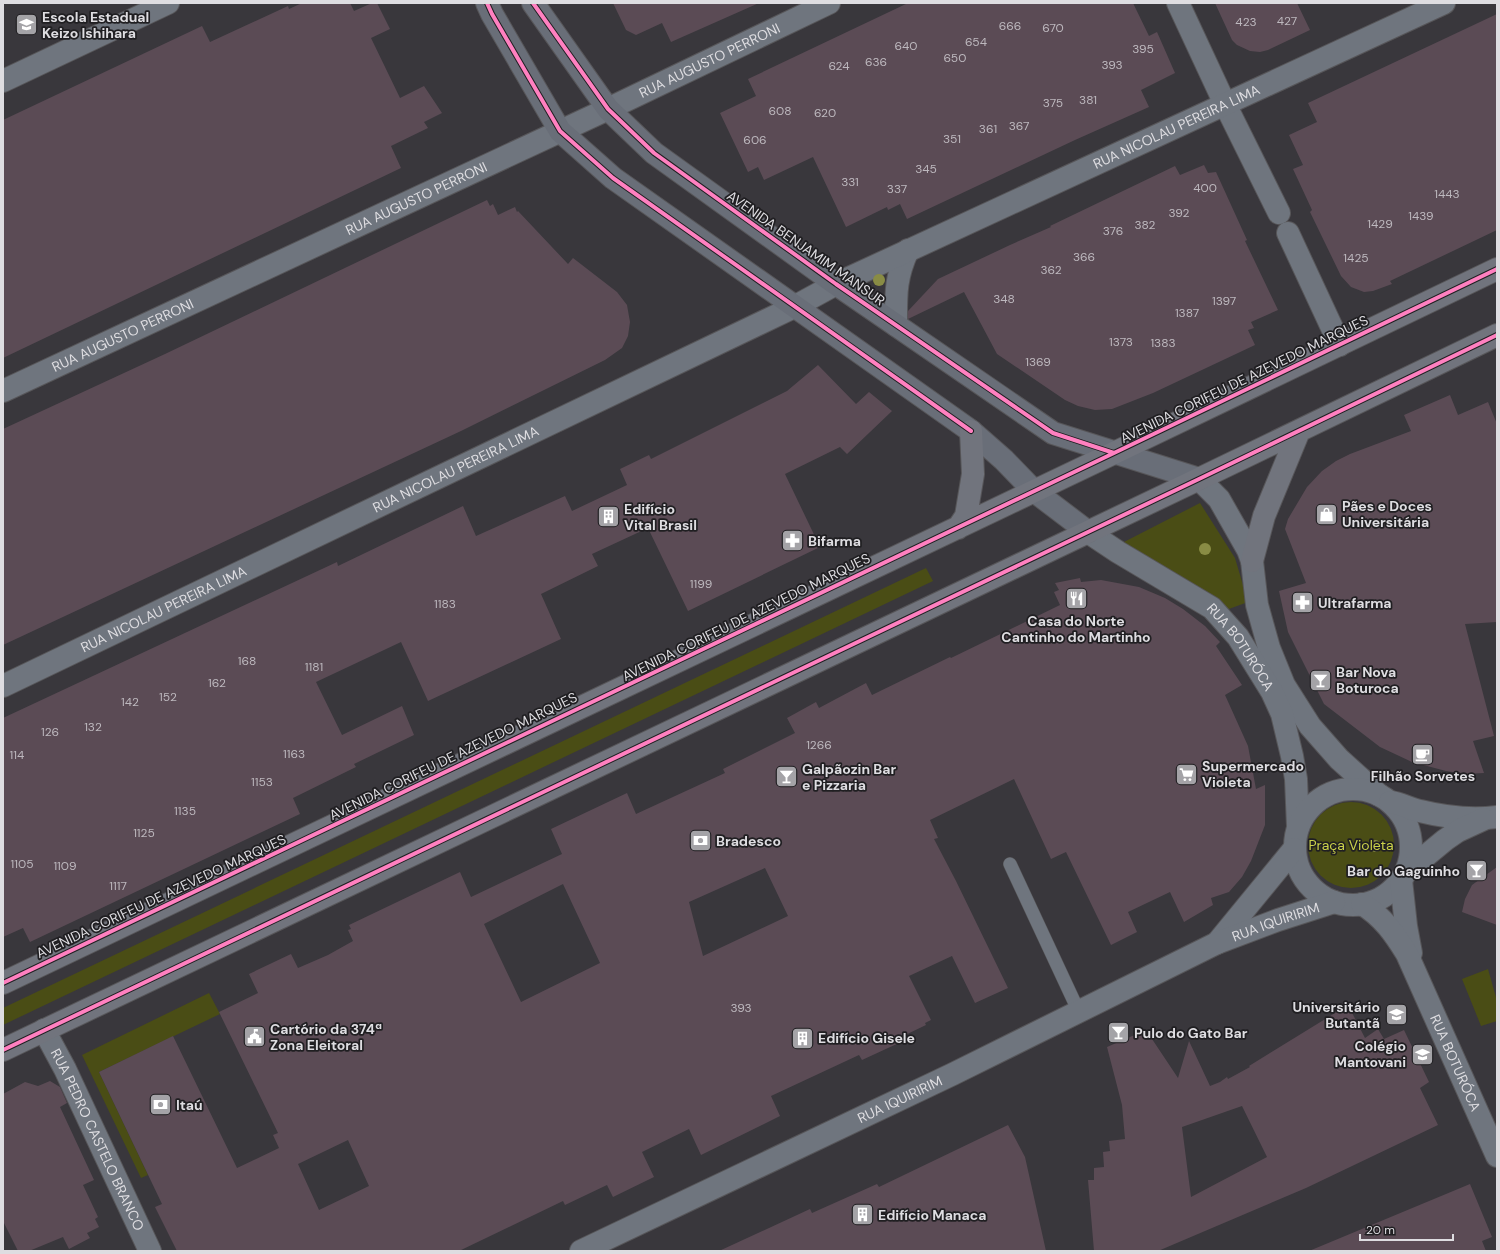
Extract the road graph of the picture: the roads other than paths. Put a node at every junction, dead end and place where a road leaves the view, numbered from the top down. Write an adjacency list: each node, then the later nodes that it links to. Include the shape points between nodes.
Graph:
1 (168, 3): 7 (street)
2 (487, 3): 10 (main road)
3 (533, 3): 9 (main road, AVENIDA BENJAMIM MANSUR)
4 (829, 3): 9 (street, RUA AUGUSTO PERRONI)
5 (1178, 3): 8 (street)
6 (1444, 3): 8 (street, RUA NICOLAU PEREIRA LIMA)
7 (3, 81)
8 (1225, 104): 11 (street); 13 (street, RUA NICOLAU PEREIRA LIMA)
9 (608, 109): 10 (street, RUA AUGUSTO PERRONI); 15 (main road, AVENIDA BENJAMIM MANSUR, via 654,153)
10 (560, 130): 16 (main road, via 613,178); 20 (street, RUA AUGUSTO PERRONI)
11 (1279, 213)
12 (1288, 234): 19 (street)
13 (908, 250): 15 (street, RUA NICOLAU PEREIRA LIMA); 17 (street, via 898,276)
14 (1497, 269): 19 (main road, AVENIDA CORIFEU DE AZEVEDO MARQUES)
15 (836, 284): 16 (street, RUA NICOLAU PEREIRA LIMA); 17 (main road, AVENIDA BENJAMIM MANSUR)
16 (794, 307): 21 (main road); 29 (street, RUA NICOLAU PEREIRA LIMA)
17 (896, 325): 23 (main road, AVENIDA BENJAMIM MANSUR, via 1053,433)
18 (1497, 335): 22 (main road)
19 (1340, 345): 23 (main road, AVENIDA CORIFEU DE AZEVEDO MARQUES)
20 (3, 391)
21 (971, 431): 25 (main road); 26 (main road, via 973,474 966,516)
22 (1299, 431): 24 (main road); 28 (main road, via 1264,516)
23 (1114, 453): 24 (main road, AVENIDA BENJAMIM MANSUR); 25 (main road, AVENIDA CORIFEU DE AZEVEDO MARQUES)
24 (1199, 479): 27 (main road); 28 (street, RUA BOTURÓCA, via 1219,499)
25 (1034, 491): 26 (main road, AVENIDA CORIFEU DE AZEVEDO MARQUES); 27 (main road)
26 (958, 528): 41 (main road, AVENIDA CORIFEU DE AZEVEDO MARQUES)
27 (1088, 532): 30 (street, RUA BOTURÓCA, via 1212,608); 43 (main road)
28 (1252, 561): 30 (street, RUA BOTURÓCA, via 1259,612)
29 (3, 686)
30 (1278, 689): 31 (street, RUA BOTURÓCA, via 1339,759); 33 (street, RUA BOTURÓCA, via 1297,788)
31 (1385, 798): 32 (street, via 1418,811); 33 (street, via 1360,789 1340,790 1323,797 1308,810); 36 (street, via 1403,817 1410,835 1411,855)
32 (1492, 818): 36 (street, via 1458,831)
33 (1298, 827): 34 (street)
34 (1294, 849): 37 (street, via 1298,866 1306,882 1319,894); 39 (street, RUA IQUIRIRIM)
35 (1010, 864): 42 (lane)
36 (1403, 877): 38 (street, via 1390,892 1377,900); 40 (street, RUA BOTURÓCA, via 1406,926)
37 (1334, 902): 38 (street); 39 (street, RUA IQUIRIRIM)
38 (1362, 904): 40 (street, RUA BOTURÓCA, via 1375,912 1387,926 1401,944)
39 (1217, 943): 42 (street, RUA IQUIRIRIM)
40 (1415, 970): 45 (street, RUA BOTURÓCA)
41 (3, 983)
42 (1079, 1012): 47 (street, RUA IQUIRIRIM)
43 (44, 1030): 44 (main road); 46 (street, RUA PEDRO CASTELO BRANCO, via 65,1069)
44 (3, 1050)
45 (1497, 1156)
46 (150, 1251)
47 (580, 1251)

